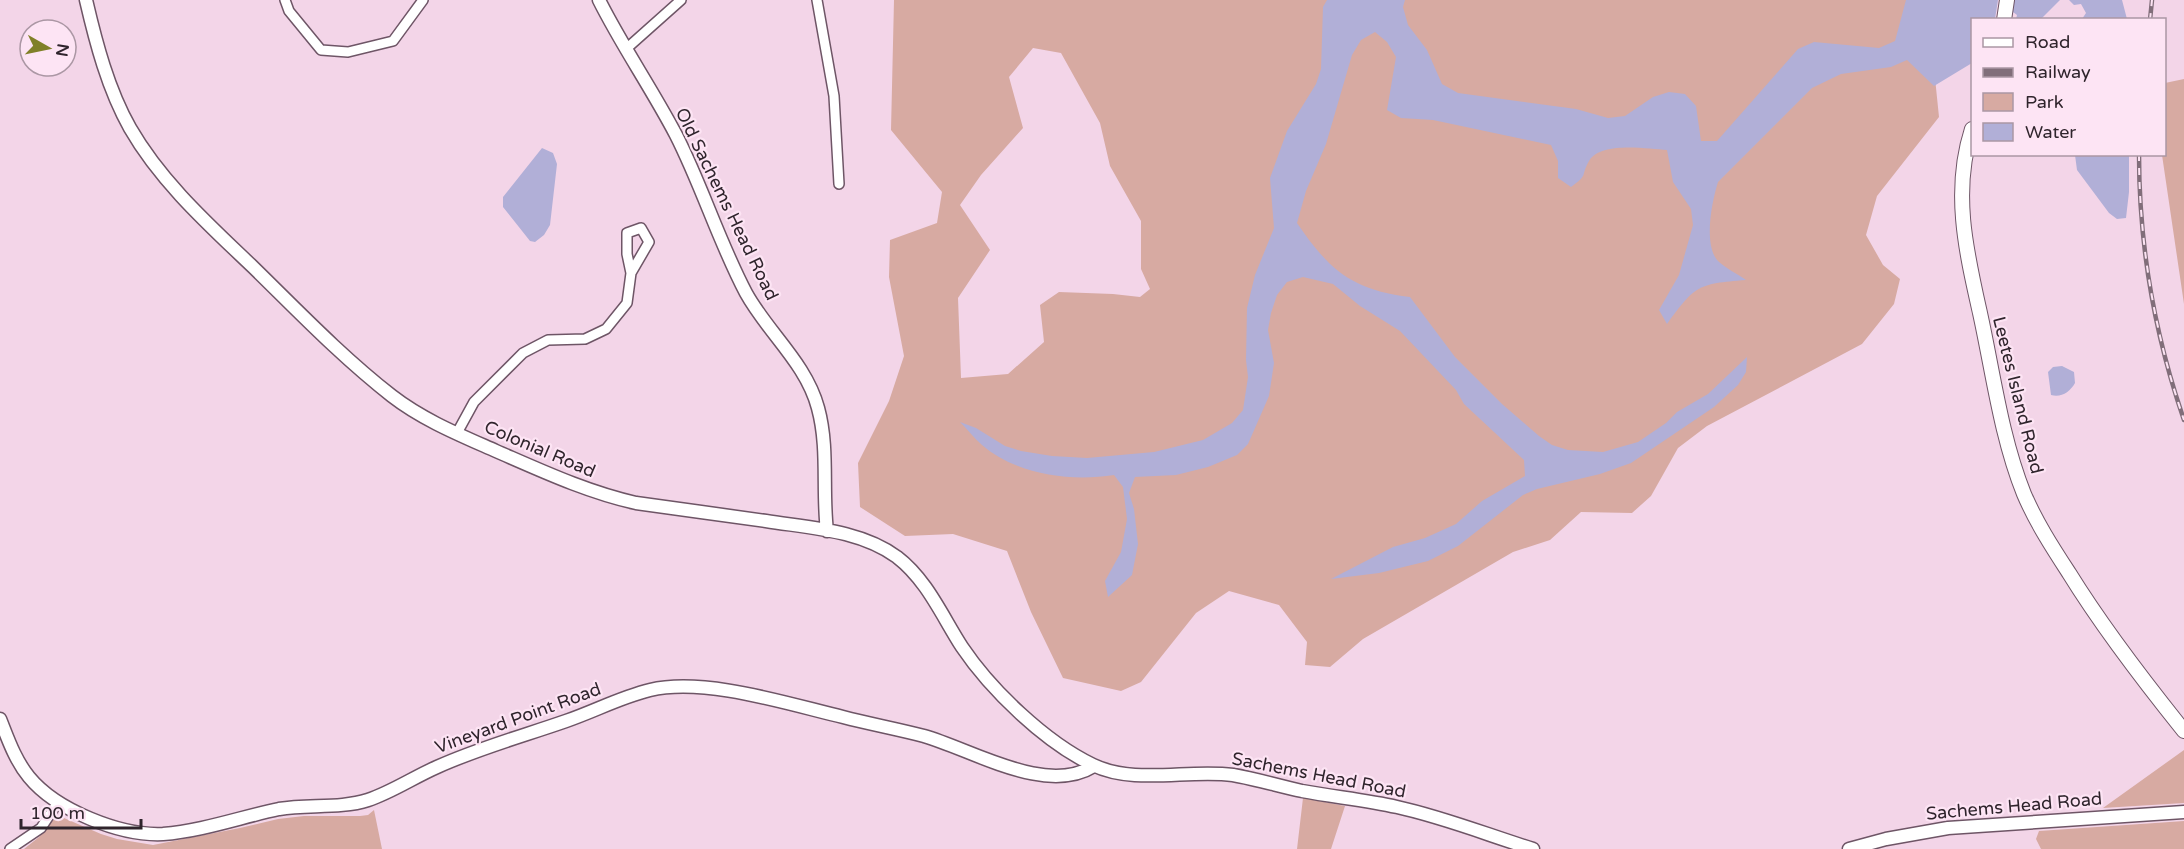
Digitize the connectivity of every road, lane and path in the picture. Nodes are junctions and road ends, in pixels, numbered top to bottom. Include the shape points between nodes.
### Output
1 (86, 0) edge
2 (285, 0) edge
3 (423, 0) edge
4 (599, 0) edge
5 (681, 0) edge
6 (817, 0) edge
7 (2007, 0) edge
8 (2004, 18) edge
9 (626, 49) junction
10 (1971, 133) edge
11 (839, 184) dead end
12 (631, 273) dead end
13 (457, 433) junction
14 (826, 531) junction
15 (0, 719) edge
16 (2184, 731) edge
17 (1094, 766) junction
18 (58, 801) junction
19 (2184, 812) edge
20 (10, 849) edge
21 (1533, 849) edge
22 (1849, 849) edge

1 - 13 street, Colonial Road via 107,72 130,127 174,188 366,374 420,415
2 - 3 street via 289,11 321,50 348,52 393,41
4 - 9 street, Old Sachems Head Road
5 - 9 street
6 - 11 street via 834,96
7 - 8 main road
9 - 14 street, Old Sachems Head Road via 687,158 747,295 813,391 824,444
10 - 16 main road, Leetes Island Road via 1961,186 1963,226 2018,477 2037,521 2076,585 2124,655
12 - 13 street via 627,303 606,329 585,339 548,340 523,353 474,402
13 - 14 street, Colonial Road via 613,498
14 - 17 street, Colonial Road via 876,545 907,566 931,596 964,650 992,683 1051,738
15 - 18 street, Vineyard Point Road via 21,765 37,785
17 - 18 street, Vineyard Point Road via 1077,774 1042,775 912,733 737,693 674,687 629,696 457,758 365,801 284,808 163,834 124,830
17 - 21 street, Sachems Head Road via 1119,773 1239,776 1407,809
18 - 20 street via 41,828
19 - 22 street, Sachems Head Road via 1948,828 1886,838

